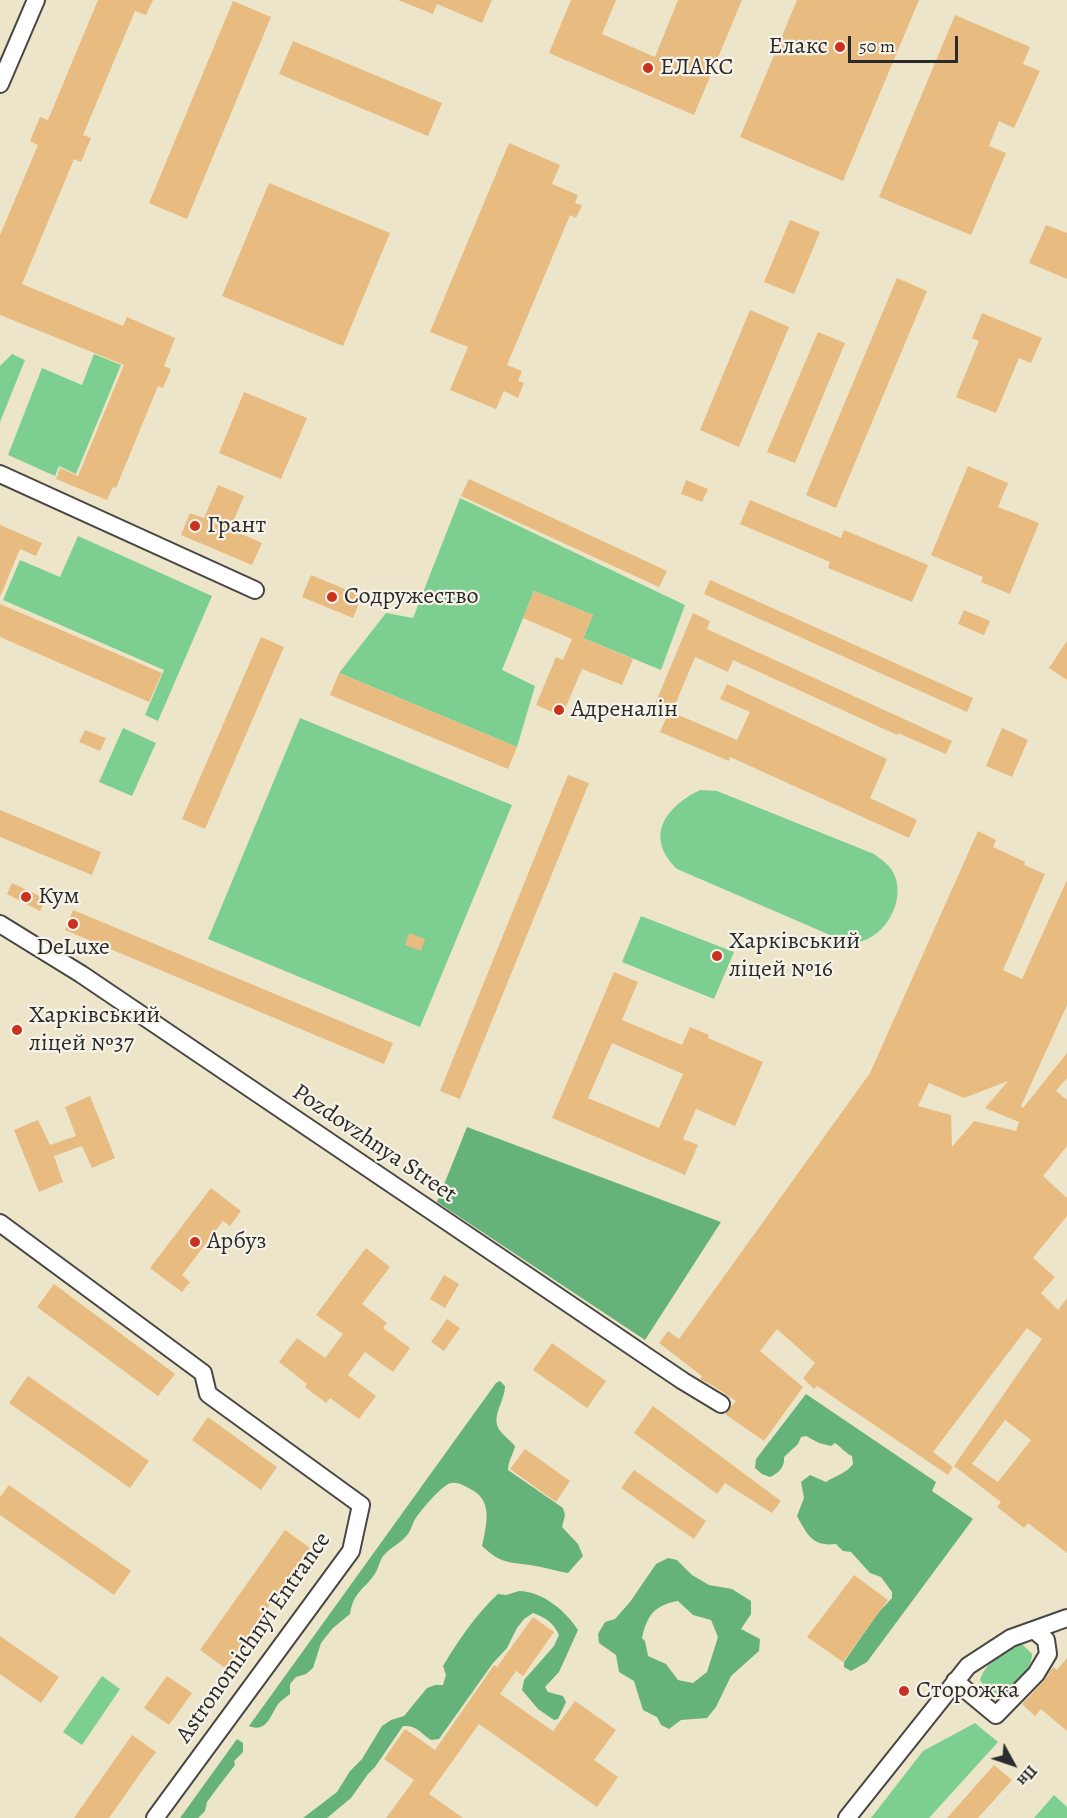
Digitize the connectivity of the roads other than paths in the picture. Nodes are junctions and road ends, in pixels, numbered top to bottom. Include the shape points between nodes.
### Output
1 (36, 0) edge
2 (0, 84) edge
3 (0, 474) edge
4 (255, 590) dead end
5 (0, 924) edge
6 (0, 1223) edge
7 (721, 1404) dead end
8 (1067, 1618) edge
9 (1034, 1630) junction
10 (955, 1681) junction
11 (155, 1818) edge
12 (847, 1818) edge

1 - 2 street
3 - 4 street
5 - 7 street, Pozdovzhnya Street via 81,974
6 - 11 street, Astronomichnyi Entrance via 203,1373 208,1395 361,1505 351,1551
8 - 9 street
9 - 10 street via 1011,1638 968,1666
9 - 10 street via 1046,1640 1048,1654 1036,1674 996,1715
10 - 12 street

